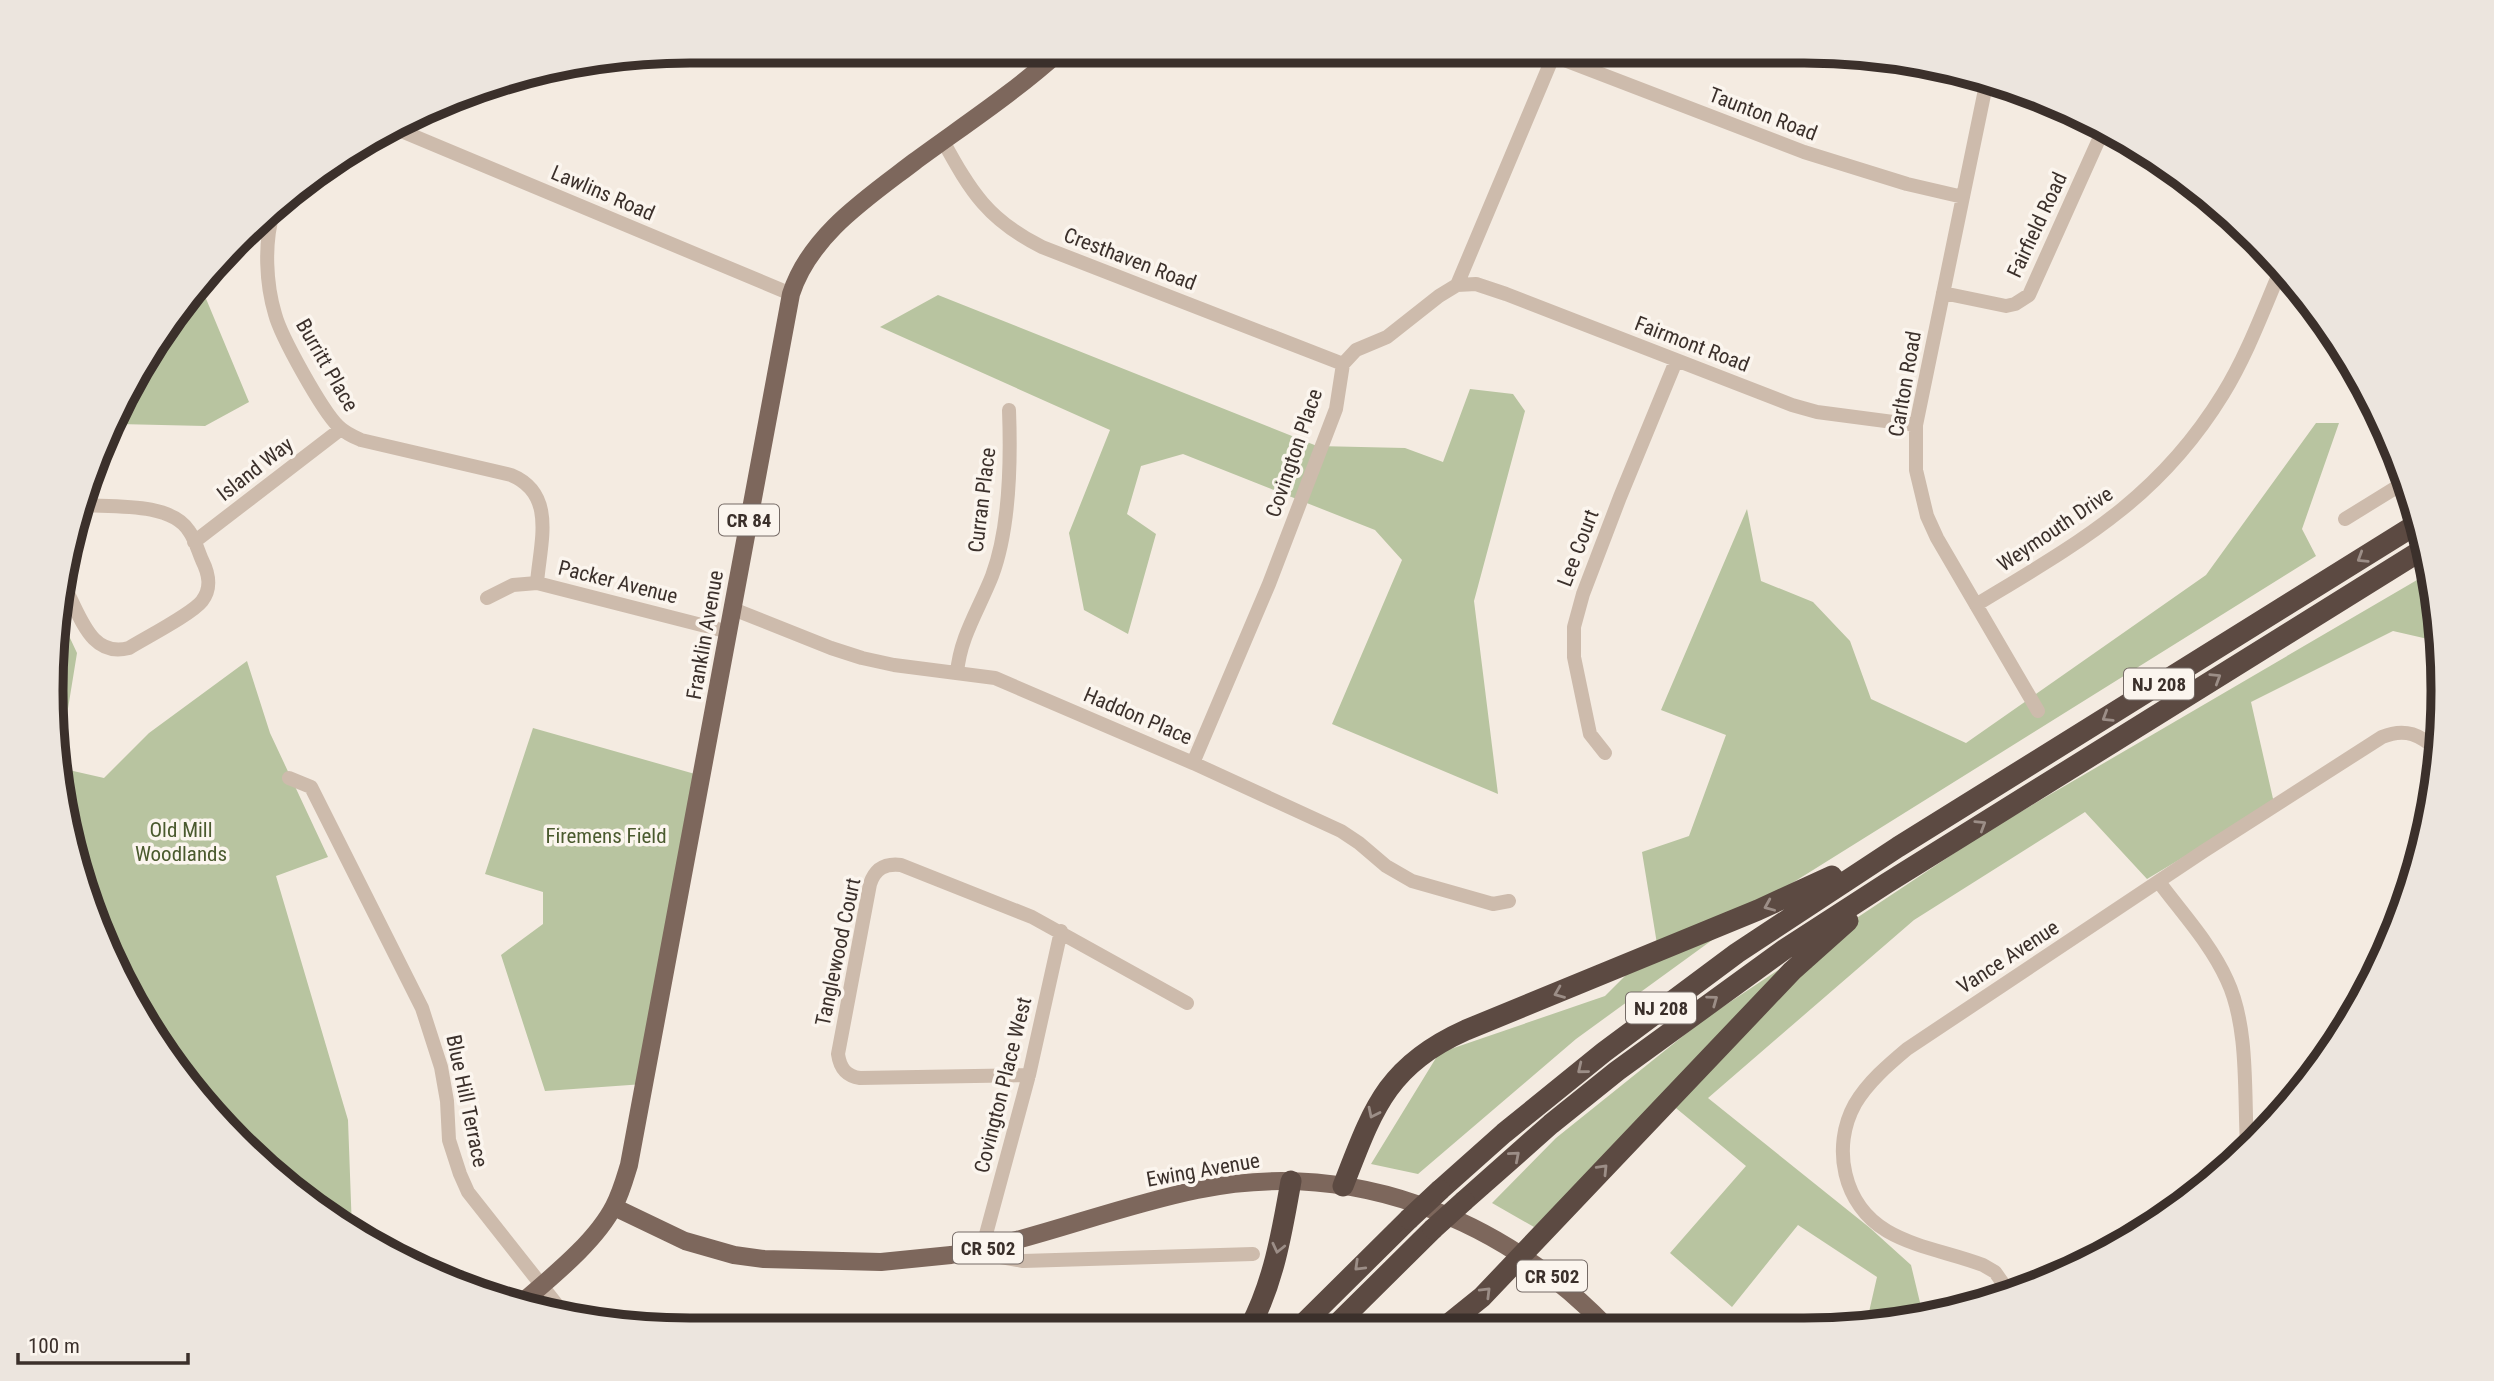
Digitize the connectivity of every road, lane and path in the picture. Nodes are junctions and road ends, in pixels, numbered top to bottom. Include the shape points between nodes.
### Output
1 (1045, 63) edge
2 (1551, 63) edge
3 (1578, 63) edge
4 (1985, 90) edge
5 (404, 133) edge
6 (2100, 138) edge
7 (943, 141) junction
8 (1963, 197) junction
9 (271, 224) edge
10 (2277, 279) edge
11 (1458, 285) junction
12 (791, 293) junction
13 (1943, 293) junction
14 (1676, 361) junction
15 (1343, 364) junction
16 (1009, 410) dead end
17 (1916, 425) junction
18 (341, 429) junction
19 (2397, 487) edge
20 (91, 506) edge
21 (542, 519) joint
22 (2345, 519) dead end
23 (2410, 528) edge
24 (194, 542) junction
25 (2416, 554) edge
26 (537, 583) junction
27 (70, 597) edge
28 (487, 598) dead end
29 (1976, 606) junction
30 (733, 609) junction
31 (729, 632) junction
32 (957, 673) junction
33 (2038, 711) dead end
34 (2429, 742) edge
35 (1605, 753) dead end
36 (1193, 763) junction
37 (289, 778) dead end
38 (1898, 847) junction
39 (1923, 861) junction
40 (2159, 882) junction
41 (1509, 901) dead end
42 (1061, 931) junction
43 (1187, 1003) dead end
44 (1029, 1075) junction
45 (2247, 1134) edge
46 (1291, 1181) junction
47 (1343, 1186) junction
48 (614, 1207) junction
49 (982, 1249) junction
50 (1253, 1254) dead end
51 (1522, 1254) junction
52 (542, 1285) junction
53 (2004, 1285) edge
54 (528, 1297) edge
55 (556, 1303) edge
56 (1254, 1318) edge
57 (1309, 1318) edge
58 (1343, 1318) edge
59 (1456, 1318) edge
60 (1598, 1318) edge

1 - 7 main road, Franklin Avenue / CR 84
2 - 11 street
3 - 8 street, Taunton Road via 1804,152
4 - 8 street, Carlton Road
5 - 12 street, Lawlins Road
6 - 13 street, Fairfield Road via 2029,295 2006,306
7 - 12 main road, Franklin Avenue / CR 84 via 842,219 805,262
7 - 15 street, Cresthaven Road via 974,194 1017,235
8 - 13 street, Carlton Road
9 - 18 street, Burritt Place via 267,251 275,315
10 - 29 street, Weymouth Drive via 2225,392 2168,468 2110,521
11 - 14 street, Fairmont Road via 1476,284
11 - 15 street via 1387,337 1356,349
12 - 30 main road, Franklin Avenue / CR 84
13 - 17 street, Carlton Road
14 - 17 street, Fairmont Road via 1817,412
14 - 35 street, Lee Court via 1620,497 1574,627 1573,657 1590,734
15 - 36 street, Covington Place via 1331,422
16 - 32 street, Curran Place via 1000,548 966,633
17 - 29 street, Carlton Road via 1916,470 1927,516
18 - 21 street, Burritt Place via 361,440 522,479 537,494
18 - 24 street, Island Way
19 - 22 street
20 - 24 street via 168,514 189,530
21 - 26 street, Packer Avenue
23 -> 38 highway, NJ 208
24 - 27 street via 208,572 202,601 129,648 111,650 94,642
39 -> 25 highway, NJ 208
26 - 28 street, Packer Avenue via 513,585
26 - 31 street, Packer Avenue
29 - 33 street, Carlton Road
30 - 31 main road, Franklin Avenue / CR 84
30 - 32 street, Haddon Place via 862,658
31 - 48 main road, Franklin Avenue / CR 84 via 629,1165
32 - 36 street, Haddon Place via 995,678
34 - 40 street, Vance Avenue via 2414,734 2382,737
36 - 41 street, Haddon Place via 1341,831 1412,881 1493,904
37 - 52 street, Blue Hill Terrace via 311,787 422,1008 441,1067 453,1159 468,1192
38 -> 47 highway via 1759,911 1432,1047 1381,1097
38 -> 57 highway, NJ 208, bridge via 1737,953 1537,1106 1440,1190
51 -> 39 highway via 1792,971
58 -> 39 highway, NJ 208, bridge via 1464,1201 1650,1045 1784,949
40 - 45 street via 2216,959 2234,998 2242,1039
40 - 53 street, Vance Avenue via 1907,1049 1869,1085 1849,1116 1843,1164 1861,1208 1901,1238 1983,1265
42 - 43 street, Tanglewood Court
42 - 44 street, Covington Place West
42 - 44 street, Tanglewood Court via 901,865 878,869 870,884 838,1054 842,1069 860,1078
44 - 49 street, Covington Place West
46 - 47 main road, Ewing Avenue / CR 502
46 - 49 main road, Ewing Avenue / CR 502 via 1198,1189
46 -> 56 highway via 1270,1280
47 - 51 main road, Ewing Avenue / CR 502 via 1437,1211
48 - 49 main road, Ewing Avenue / CR 502 via 685,1241 764,1259 881,1262
48 - 52 main road, Franklin Avenue
49 - 50 street, Ewing Avenue via 1023,1261
59 -> 51 highway
51 - 60 main road, Ewing Avenue / CR 502
52 - 54 main road, Franklin Avenue
52 - 55 street, Blue Hill Terrace

